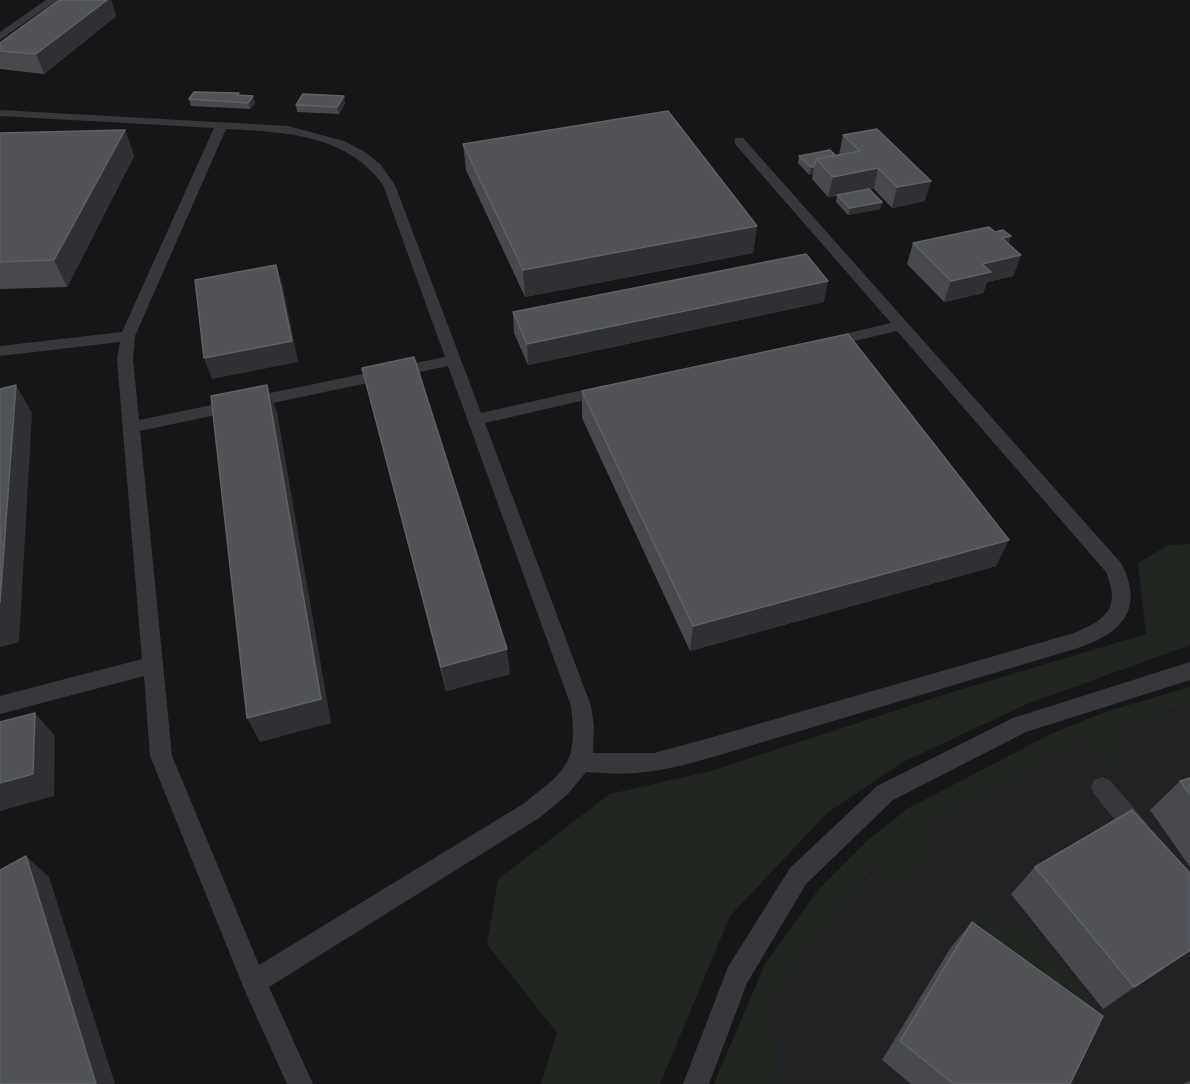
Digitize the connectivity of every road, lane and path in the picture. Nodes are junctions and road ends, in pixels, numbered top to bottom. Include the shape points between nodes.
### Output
1 (52, 0) edge
2 (0, 37) edge
3 (0, 113) edge
4 (222, 124) junction
5 (739, 141) dead end
6 (902, 325) junction
7 (128, 336) junction
8 (810, 345) edge
9 (0, 351) edge
10 (453, 360) junction
11 (626, 386) edge
12 (477, 418) junction
13 (131, 427) junction
14 (153, 665) junction
15 (1190, 671) edge
16 (0, 705) edge
17 (582, 762) junction
18 (1102, 787) dead end
19 (1153, 849) edge
20 (254, 982) junction
21 (300, 1084) edge
22 (696, 1084) edge

1 - 2 lane
3 - 4 lane
4 - 7 lane
4 - 10 lane via 313,135 351,150 376,168 389,185
5 - 6 lane
6 - 8 lane
6 - 17 lane via 1114,568 1124,587 1124,604 1115,617 1102,630 1078,640 706,749 654,763
7 - 9 lane
7 - 13 lane via 125,359
10 - 12 lane
10 - 13 lane
11 - 12 lane
12 - 17 lane via 581,706 586,735
13 - 14 lane
14 - 16 lane
14 - 20 lane via 161,756
15 - 22 lane via 1020,725 885,794 798,876 738,976
17 - 20 lane via 560,789 531,811
18 - 19 lane
20 - 21 lane

